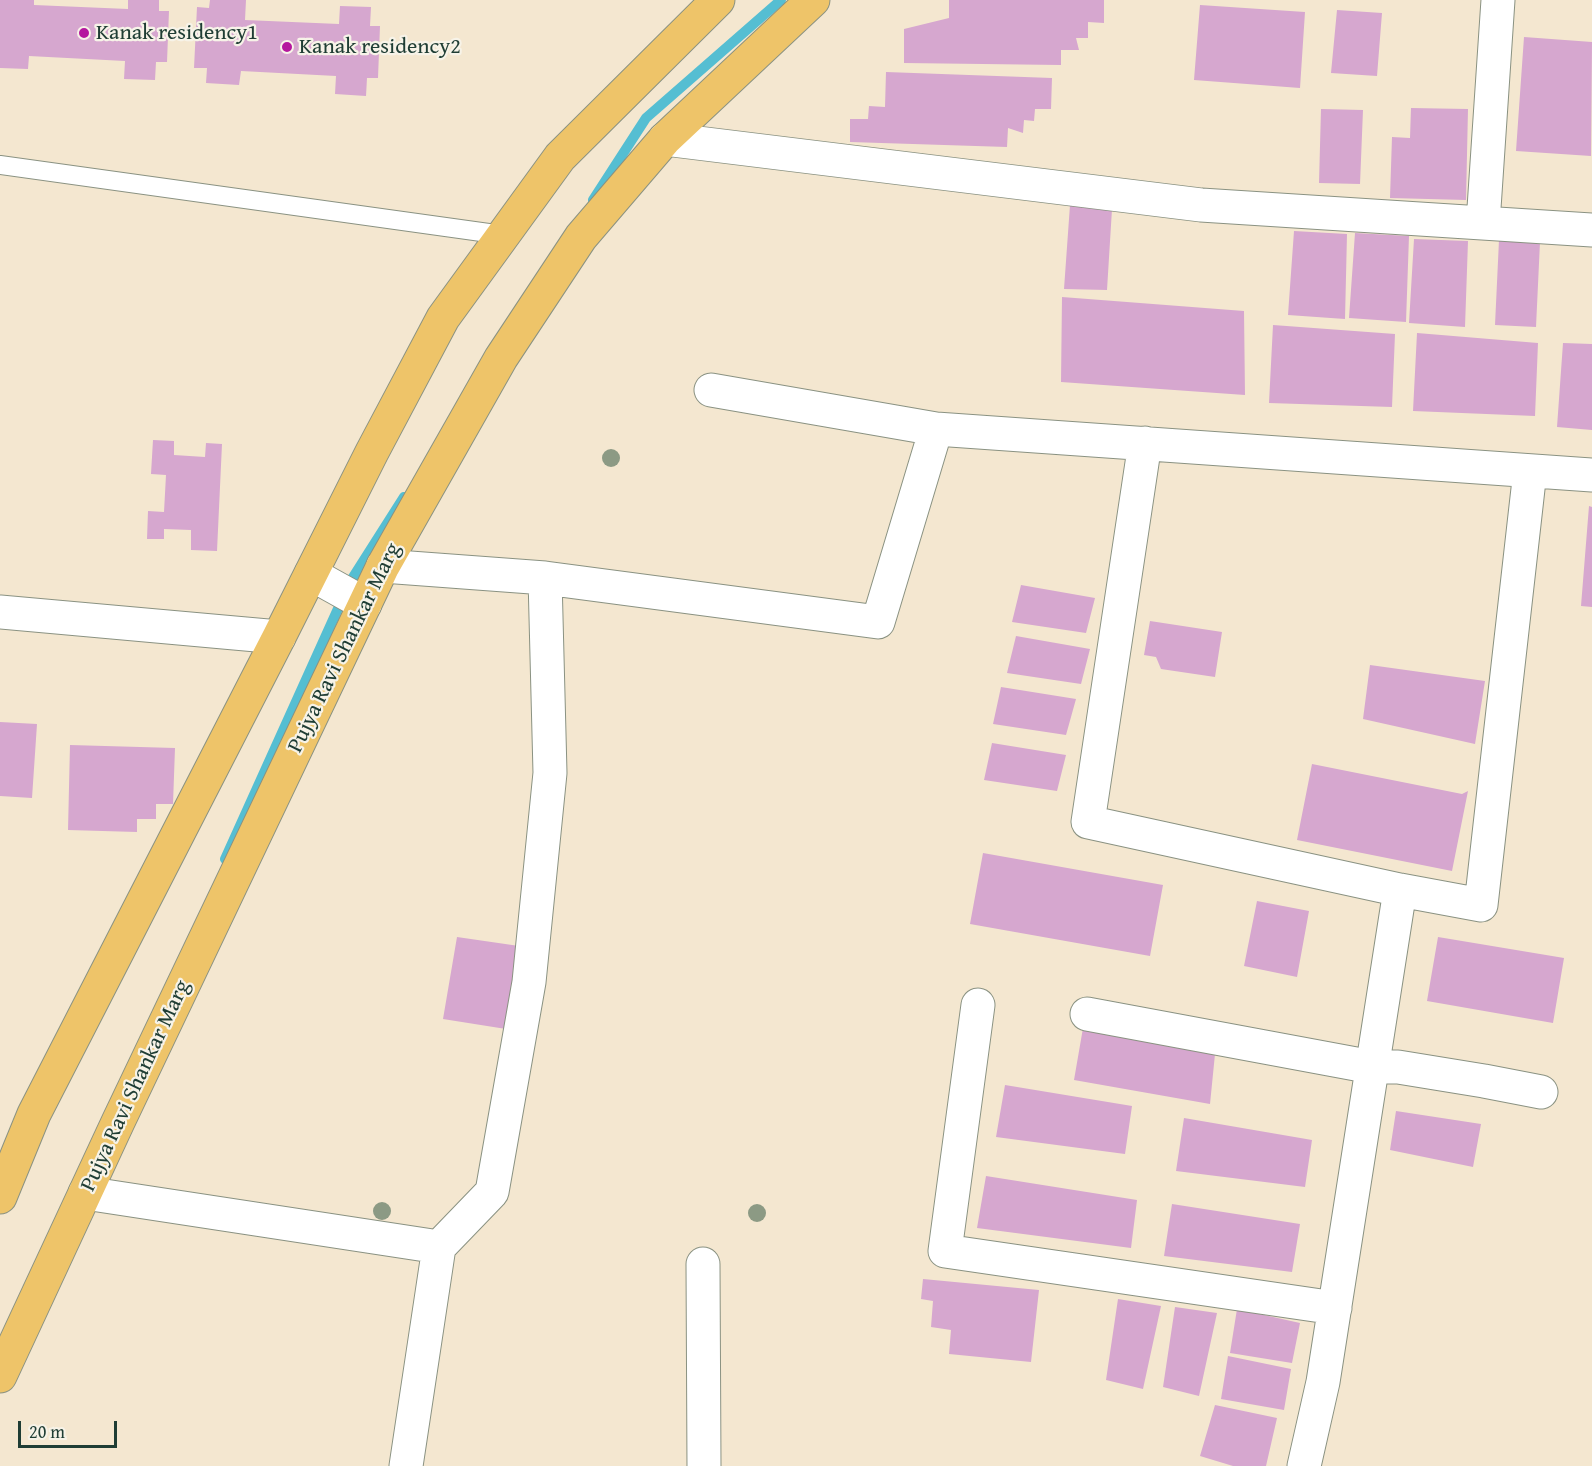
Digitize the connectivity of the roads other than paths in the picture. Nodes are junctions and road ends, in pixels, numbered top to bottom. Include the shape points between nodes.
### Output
1 (718, 0) edge
2 (813, 0) edge
3 (1498, 0) edge
4 (665, 139) junction
5 (0, 165) edge
6 (1483, 224) junction
7 (1592, 230) edge
8 (504, 235) junction
9 (711, 390) dead end
10 (936, 429) junction
11 (1145, 443) junction
12 (1530, 471) junction
13 (1592, 475) edge
14 (382, 566) junction
15 (311, 574) junction
16 (545, 578) junction
17 (364, 604) junction
18 (0, 612) edge
19 (279, 637) junction
20 (1400, 890) junction
21 (978, 1005) dead end
22 (1087, 1014) dead end
23 (1372, 1067) junction
24 (1541, 1092) dead end
25 (85, 1193) junction
26 (0, 1197) edge
27 (439, 1247) junction
28 (703, 1264) dead end
29 (1335, 1308) junction
30 (0, 1376) edge
31 (406, 1466) edge
32 (704, 1466) edge
33 (1304, 1466) edge

1 - 8 main road via 560,157
2 - 4 main road, Pujya Ravi Shankar Marg
3 - 6 street
4 - 6 street via 1201,206
4 - 14 main road, Pujya Ravi Shankar Marg via 581,237 562,265 501,358
5 - 8 lane
6 - 7 street
8 - 15 main road via 443,318
9 - 10 street
10 - 11 street
10 - 16 street via 878,622
11 - 12 street
11 - 20 street via 1088,822
12 - 13 street
12 - 20 street via 1481,906
14 - 16 street
14 - 17 main road, Pujya Ravi Shankar Marg
15 - 17 street
15 - 19 main road
16 - 27 street via 550,773 529,982 492,1192
17 - 25 main road, Pujya Ravi Shankar Marg
18 - 19 street
19 - 26 main road via 34,1114
20 - 23 street
21 - 29 street via 945,1251
22 - 23 street
23 - 24 street via 1398,1067
23 - 29 street
25 - 27 street
25 - 30 main road, Pujya Ravi Shankar Marg
27 - 31 street
28 - 32 street
29 - 33 street

